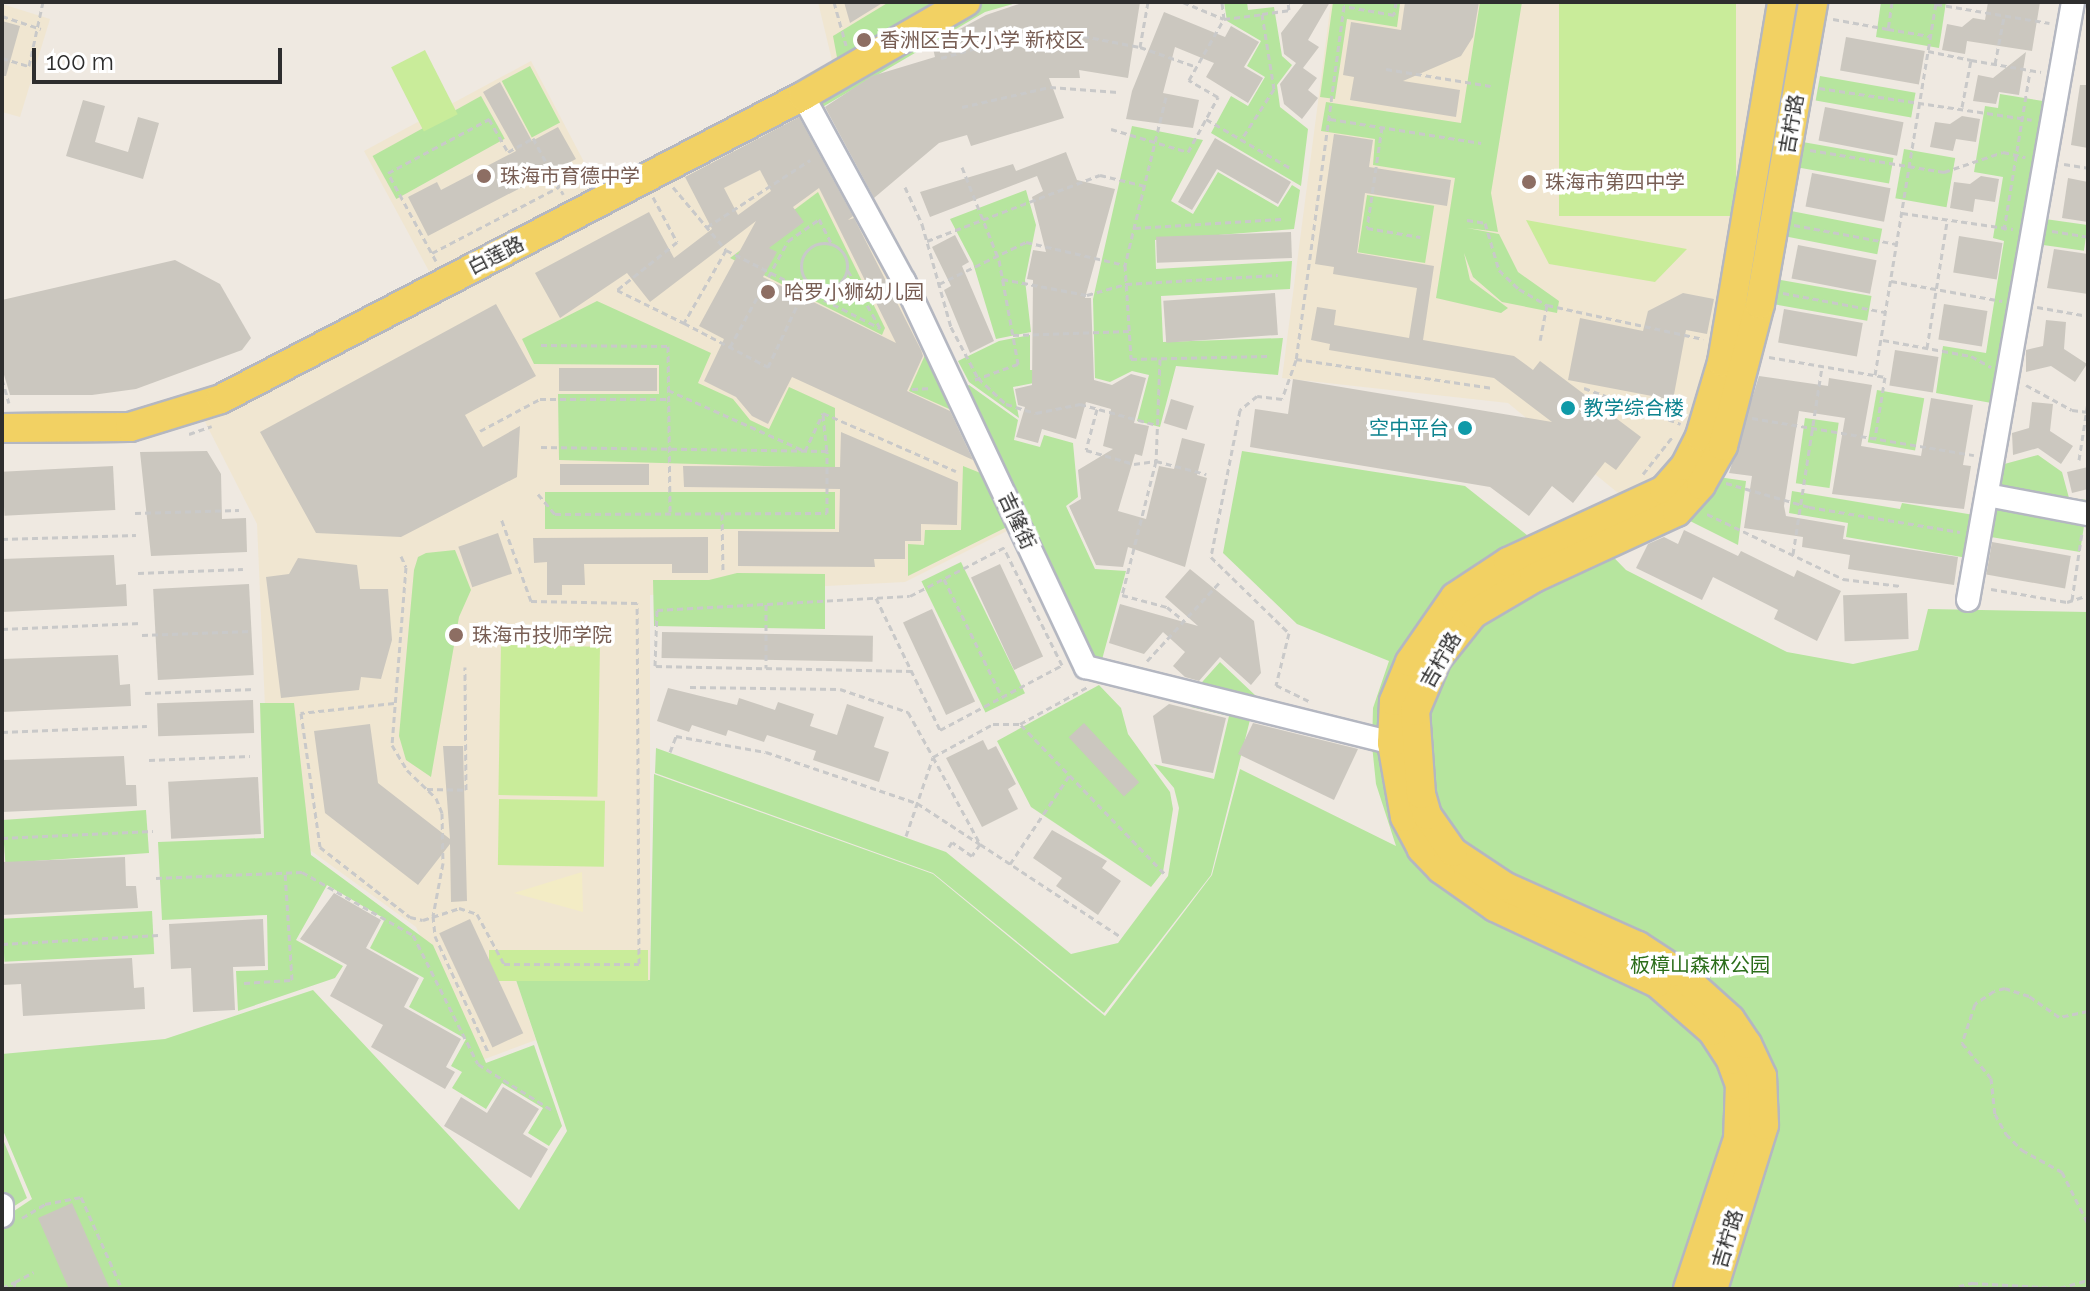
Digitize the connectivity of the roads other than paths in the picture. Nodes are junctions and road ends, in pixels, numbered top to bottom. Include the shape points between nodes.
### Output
1 (966, 2) edge
2 (1782, 2) edge
3 (2073, 2) edge
4 (1818, 9) edge
5 (803, 96) junction
6 (5, 415) edge
7 (1987, 495) junction
8 (2086, 514) edge
9 (1970, 593) road end
10 (1392, 743) junction
11 (1688, 1289) edge
12 (1713, 1289) edge

1 - 5 main road, 白莲路
2 - 10 main road, 吉柠路 via 1722,362 1700,436 1685,466 1664,490 1508,562 1455,597 1410,662 1394,701
3 - 7 lane
4 - 12 main road, 吉柠路 via 1760,304 1723,446 1701,485 1677,512 1534,578 1473,614 1437,659 1415,711 1421,794 1427,815 1453,852 1504,886 1638,946 1678,972 1719,1007 1747,1044 1762,1076 1764,1125
5 - 6 main road, 白莲路 via 656,184 574,215 180,416 130,427
5 - 10 lane, 吉隆街 via 904,281 1086,667
7 - 8 lane
7 - 9 lane
10 - 11 main road, 吉柠路 via 1405,817 1422,849 1441,869 1495,907 1657,983 1712,1031 1731,1060 1740,1085 1738,1139

